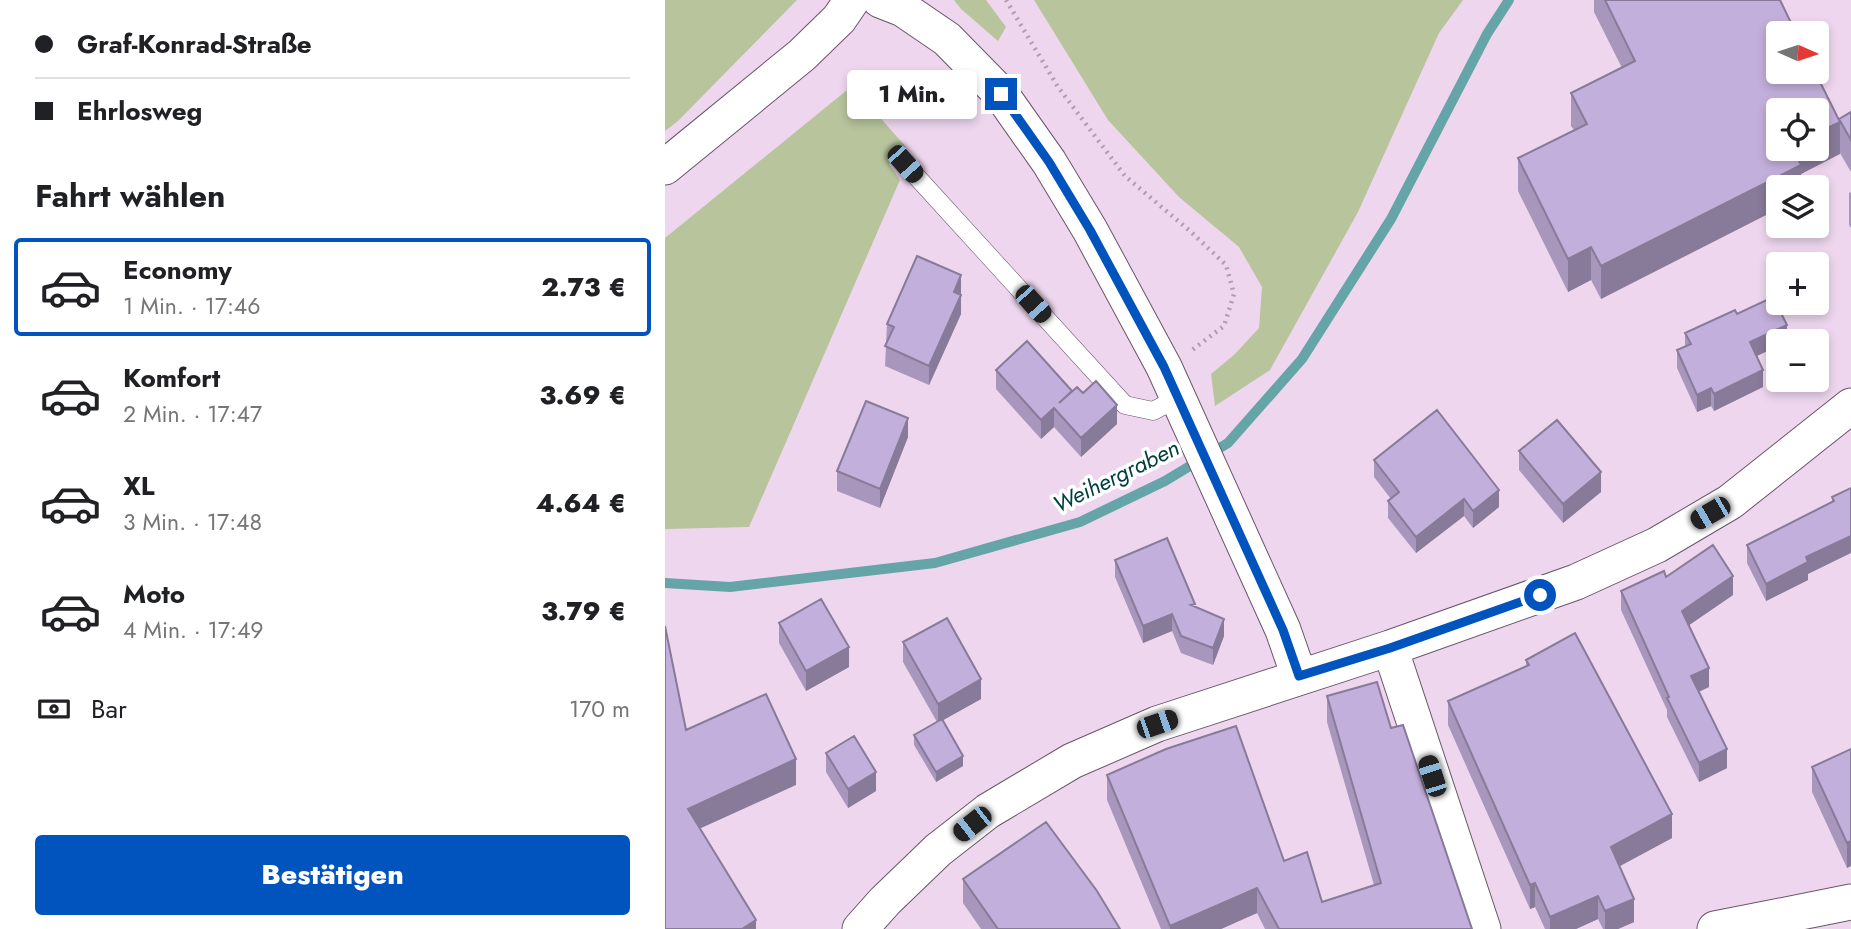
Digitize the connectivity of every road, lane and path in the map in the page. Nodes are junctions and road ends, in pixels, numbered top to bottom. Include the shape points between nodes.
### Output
1 (852, 0) edge
2 (880, 0) edge
3 (1006, 0) edge
4 (905, 164) dead end
5 (665, 167) edge
6 (1224, 326) dead end
7 (1851, 406) edge
8 (1184, 411) junction
9 (1390, 648) junction
10 (1299, 676) junction
11 (1851, 902) edge
12 (860, 929) edge
13 (1483, 929) edge
14 (1715, 929) edge

1 - 5 street via 802,55
2 - 8 street via 903,9 947,39 1001,94 1090,230
3 - 6 path via 1058,87 1125,176 1226,265 1234,294
4 - 8 lane via 1125,405
7 - 9 street via 1730,502 1657,545 1576,582
8 - 10 street via 1283,630
9 - 10 street
9 - 13 street
10 - 12 street via 1157,724 1072,761 988,811 938,850
11 - 14 street

